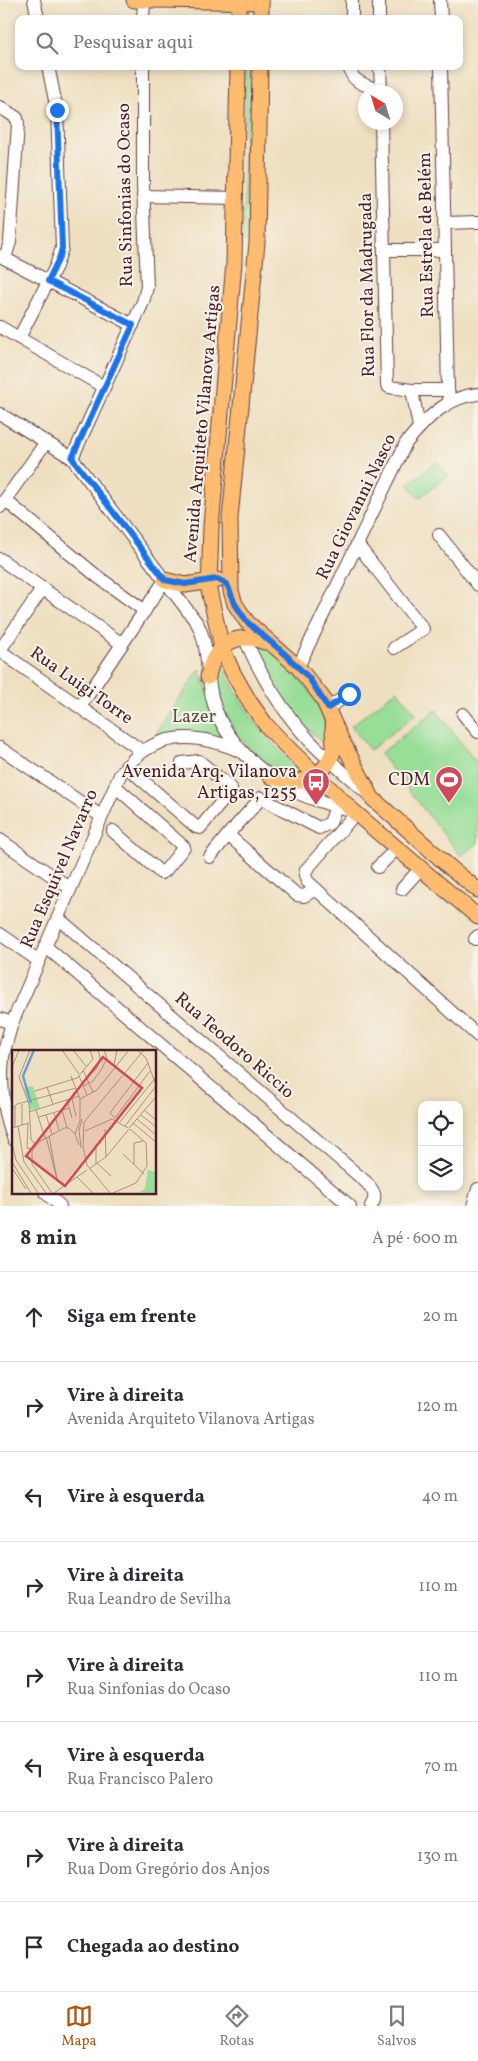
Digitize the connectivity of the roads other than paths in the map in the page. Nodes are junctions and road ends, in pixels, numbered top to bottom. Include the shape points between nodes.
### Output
1 (34, 0) edge
2 (134, 0) edge
3 (144, 0) edge
4 (157, 0) edge
5 (379, 0) edge
6 (440, 0) edge
7 (239, 1) edge
8 (261, 1) edge
9 (352, 1) edge
10 (37, 15) edge
11 (143, 15) edge
12 (239, 15) edge
13 (260, 15) edge
14 (352, 15) edge
15 (379, 15) edge
16 (441, 15) edge
17 (49, 70) edge
18 (143, 70) edge
19 (238, 70) edge
20 (260, 70) edge
21 (350, 70) edge
22 (380, 70) edge
23 (442, 70) edge
24 (366, 85) edge
25 (381, 85) edge
26 (0, 107) edge
27 (381, 130) edge
28 (144, 196) junction
29 (236, 198) junction
30 (478, 222) edge
31 (444, 224) junction
32 (384, 250) junction
33 (445, 250) junction
34 (2, 257) edge
35 (48, 281) junction
36 (133, 325) junction
37 (0, 328) edge
38 (18, 338) junction
39 (104, 387) junction
40 (412, 390) junction
41 (478, 394) edge
42 (449, 396) junction
43 (0, 414) edge
44 (419, 427) junction
45 (46, 442) junction
46 (72, 458) junction
47 (2, 504) edge
48 (439, 535) dead end
49 (357, 544) junction
50 (0, 558) edge
51 (165, 580) junction
52 (209, 581) junction
53 (478, 585) edge
54 (42, 588) junction
55 (231, 591) junction
56 (145, 611) junction
57 (244, 637) junction
58 (122, 644) junction
59 (271, 644) junction
60 (222, 648) junction
61 (394, 648) dead end
62 (0, 650) edge
63 (298, 667) junction
64 (208, 677) junction
65 (349, 694) dead end
66 (80, 707) junction
67 (330, 713) junction
68 (463, 714) dead end
69 (478, 732) edge
70 (0, 748) edge
71 (142, 751) junction
72 (243, 752) junction
73 (330, 760) junction
74 (182, 763) dead end
75 (126, 766) junction
76 (270, 776) junction
77 (317, 776) junction
78 (115, 786) junction
79 (372, 798) junction
80 (336, 806) junction
81 (354, 812) junction
82 (101, 816) junction
83 (232, 830) junction
84 (113, 831) dead end
85 (0, 840) edge
86 (396, 848) junction
87 (210, 857) dead end
88 (378, 867) dead end
89 (420, 869) junction
90 (70, 888) junction
91 (402, 889) dead end
92 (316, 890) junction
93 (478, 890) edge
94 (58, 918) junction
95 (478, 918) edge
96 (0, 934) edge
97 (45, 946) junction
98 (39, 961) junction
99 (6, 1021) edge
100 (478, 1036) edge
101 (1, 1078) edge
102 (4, 1123) edge
103 (12, 1137) edge
104 (478, 1189) edge
105 (47, 1194) edge
106 (60, 1206) edge
107 (350, 1206) edge
108 (371, 1206) edge
109 (473, 1206) edge

1 - 10 street
2 - 3 main road
3 - 4 main road
3 - 11 street
4 - 7 main road
5 - 15 street
6 - 16 street
7 - 8 main road
7 - 12 main road
8 - 13 main road
9 - 14 street
17 - 35 street via 57,110 62,248
18 - 28 street, Rua Sinfonias do Ocaso
19 - 29 main road, Avenida Arquiteto Vilanova Artigas
20 - 55 main road, Avenida Arquiteto Vilanova Artigas via 257,243 230,518
21 - 24 street via 355,80
22 - 25 street
23 - 31 street, Rua Estrela de Belém
26 - 34 street via 17,118 18,124 11,233
27 - 32 street, Rua Flor da Madrugada
28 - 29 street
28 - 36 street, Rua Sinfonias do Ocaso via 147,287
29 - 52 main road, Avenida Arquiteto Vilanova Artigas via 234,263
30 - 31 street
31 - 33 street, Rua Estrela de Belém
32 - 33 street
32 - 40 street, Rua Flor da Madrugada via 387,385
33 - 42 street, Rua Estrela de Belém
34 - 35 street
35 - 36 street
35 - 38 street
36 - 39 street, Rua Sinfonias do Ocaso
37 - 38 street
38 - 39 street
39 - 46 street, Rua Sinfonias do Ocaso
40 - 42 street, Rua Flor da Madrugada
40 - 44 street
41 - 42 street, Rua Giovanni Nasco
42 - 44 street, Rua Giovanni Nasco
43 - 45 street
44 - 49 street, Rua Giovanni Nasco via 397,458
45 - 46 street
45 - 47 street
46 - 51 street
47 - 56 street
48 - 53 street
49 - 61 street via 422,628
49 - 63 street, Rua Giovanni Nasco
50 - 54 street
51 - 52 main road via 185,584
51 - 56 street
51 - 64 street via 202,631
52 - 55 main road via 222,581
52 - 60 main road, Avenida Arquiteto Vilanova Artigas
54 - 58 street
54 - 62 street
55 - 59 main road, Avenida Arquiteto Vilanova Artigas via 242,615
56 - 58 street
57 - 59 main road
57 - 60 main road
57 - 73 street via 258,670 278,700 308,739
58 - 66 street
59 - 63 main road, Avenida Arquiteto Vilanova Artigas
60 - 64 main road via 210,665
60 - 77 main road, Avenida Arquiteto Vilanova Artigas via 233,673 266,725
62 - 66 street, Rua Luigi Torre
63 - 67 main road, Avenida Arquiteto Vilanova Artigas
64 - 72 street via 212,700
65 - 67 street
66 - 71 street, Rua Luigi Torre
67 - 73 main road via 334,748
67 - 79 main road, Avenida Arquiteto Vilanova Artigas
68 - 69 street
70 - 82 street
71 - 72 street, Rua Esquivel Navarro via 162,740 201,738 222,742
71 - 75 street, Rua Esquivel Navarro
72 - 76 street
73 - 77 main road
73 - 79 street
74 - 75 street via 199,761 230,788 200,828
75 - 78 street, Rua Esquivel Navarro
76 - 77 main road via 298,782
76 - 80 street via 289,789
77 - 81 main road, Avenida Arquiteto Vilanova Artigas
78 - 82 street, Rua Esquivel Navarro
78 - 84 street via 184,847 161,873
79 - 93 main road, Avenida Arquiteto Vilanova Artigas
80 - 81 street
80 - 83 street via 330,822 319,828 261,798
81 - 86 main road, Avenida Arquiteto Vilanova Artigas
81 - 92 street via 306,870 306,881
82 - 90 street, Rua Esquivel Navarro
83 - 87 street
83 - 92 street via 297,895 304,896
85 - 90 street
86 - 88 street
86 - 89 main road, Avenida Arquiteto Vilanova Artigas
89 - 91 street
89 - 95 main road, Avenida Arquiteto Vilanova Artigas
90 - 94 street, Rua Esquivel Navarro
92 - 100 street
94 - 97 street, Rua Esquivel Navarro
94 - 108 street, Rua Teodoro Riccio via 366,1182 375,1195
96 - 98 street
97 - 98 street, Rua Esquivel Navarro
97 - 107 street
98 - 99 street, Rua Esquivel Navarro
99 - 101 street, Rua Esquivel Navarro
101 - 102 street, Rua Esquivel Navarro
102 - 103 street, Rua Esquivel Navarro
104 - 109 street
105 - 106 street

